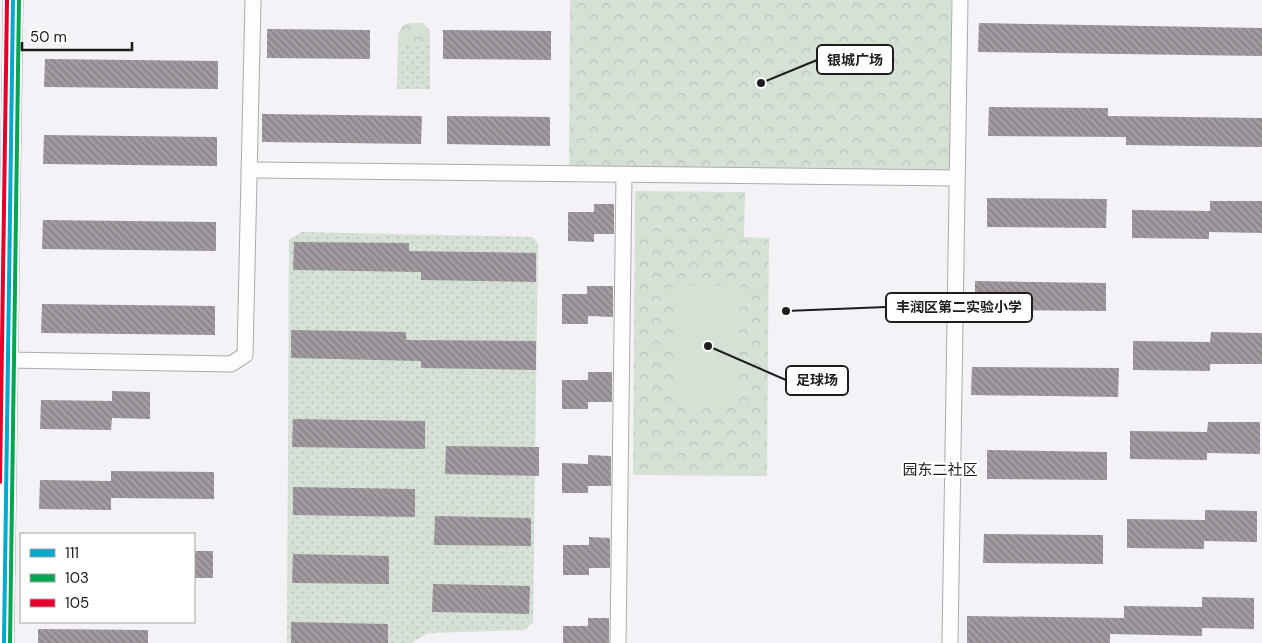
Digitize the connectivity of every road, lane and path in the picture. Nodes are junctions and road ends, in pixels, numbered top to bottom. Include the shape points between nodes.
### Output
1 (13, 0) edge
2 (253, 0) edge
3 (960, 0) edge
4 (249, 170) junction
5 (624, 174) junction
6 (957, 178) junction
7 (8, 360) junction
8 (4, 643) edge
9 (618, 643) edge
10 (950, 643) edge

1 - 7 street
2 - 4 street
3 - 6 street
4 - 5 street
4 - 7 street via 246,343 245,355 238,361 231,364
5 - 6 street
5 - 9 street
6 - 10 street
7 - 8 street

